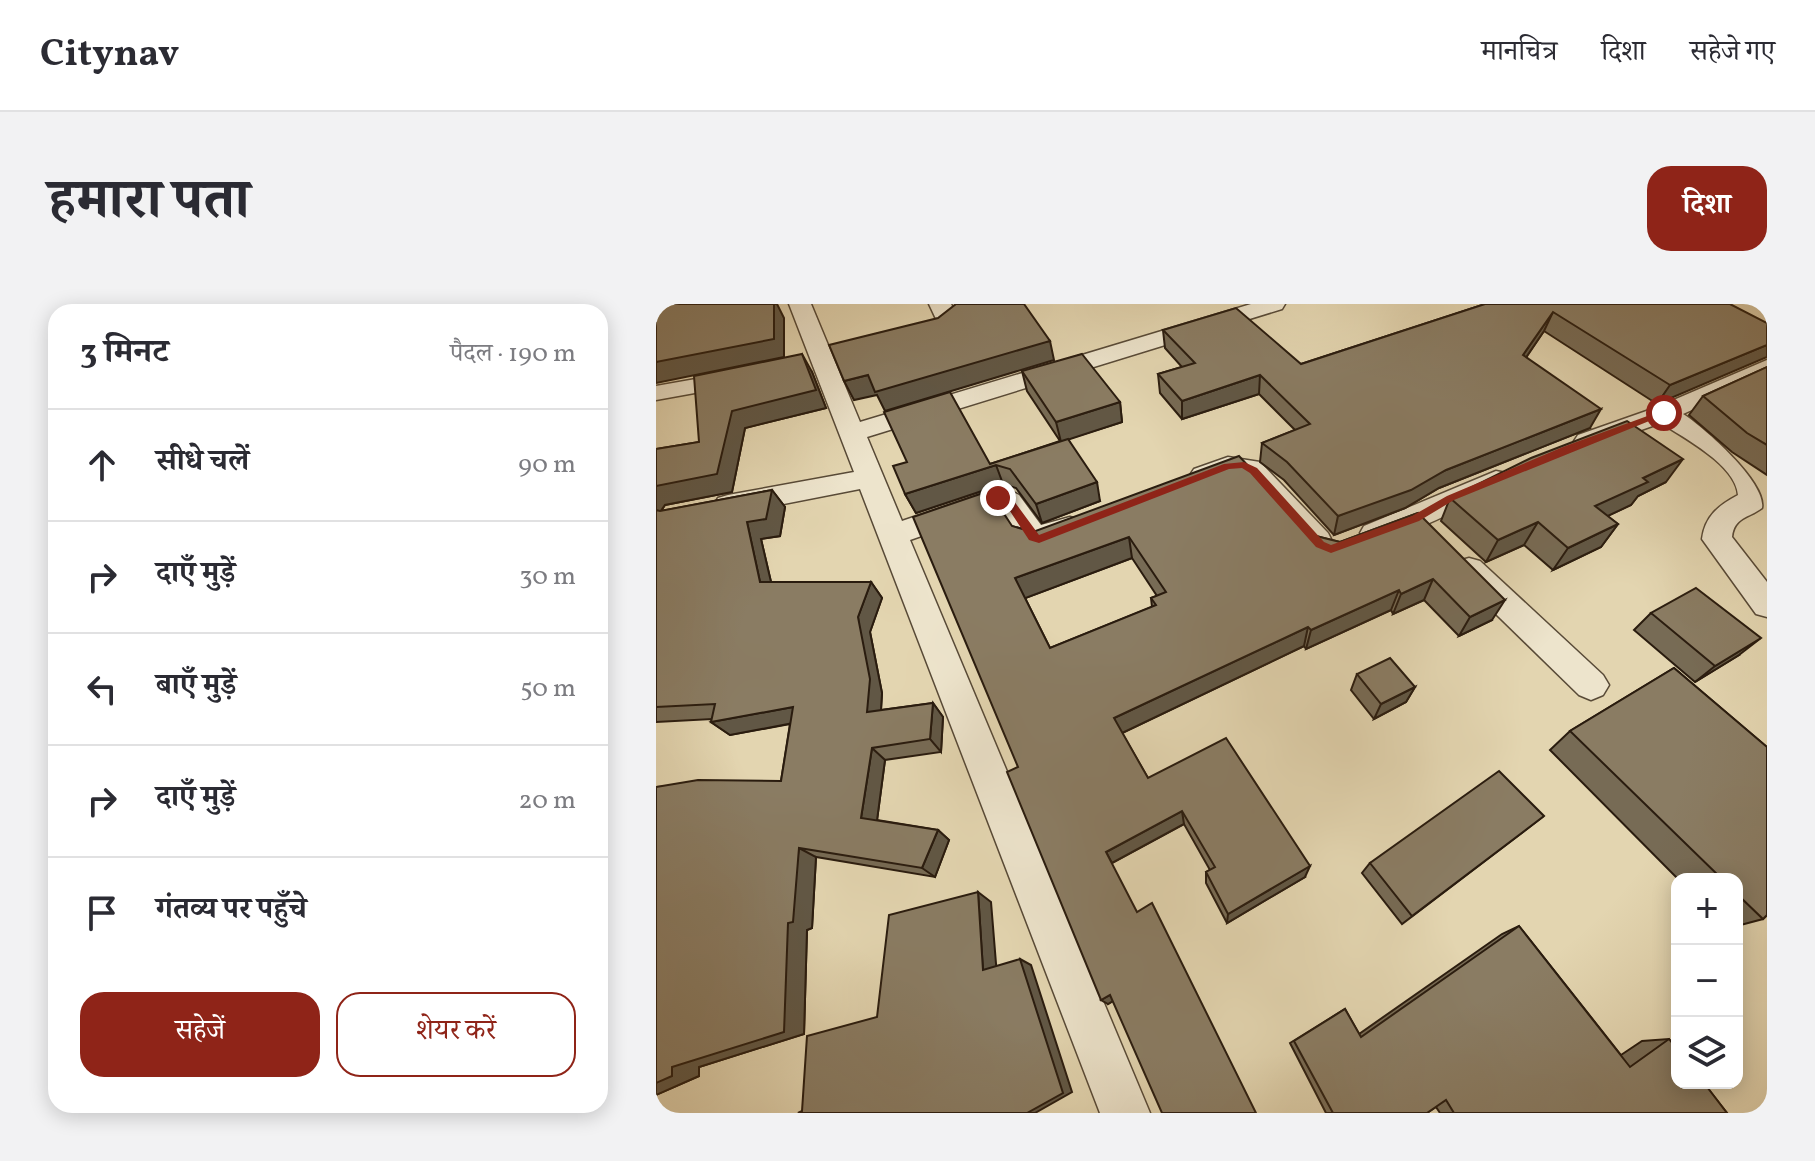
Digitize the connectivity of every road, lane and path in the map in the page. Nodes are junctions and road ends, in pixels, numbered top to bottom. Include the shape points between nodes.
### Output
1 (800, 304) edge
2 (940, 304) edge
3 (1274, 304) edge
4 (893, 341) edge
5 (1767, 367) edge
6 (761, 374) edge
7 (656, 393) edge
8 (1664, 413) junction
9 (852, 433) junction
10 (1566, 449) edge
11 (1516, 472) edge
12 (870, 478) junction
13 (1185, 483) edge
14 (706, 509) edge
15 (1099, 516) edge
16 (892, 535) junction
17 (1434, 536) junction
18 (1767, 605) edge
19 (1591, 685) dead end
20 (1125, 1113) edge

1 - 9 street
2 - 4 street via 949,322 945,327
3 - 9 street
5 - 8 street
6 - 7 street
8 - 10 street
8 - 18 street via 1727,457 1751,481 1753,500 1720,520 1717,539
9 - 12 street
11 - 17 street via 1450,498
12 - 14 street
12 - 16 street
13 - 17 street via 1228,466 1250,468 1320,545 1331,549
15 - 16 street via 1036,539 1002,497
16 - 20 street
17 - 19 street

